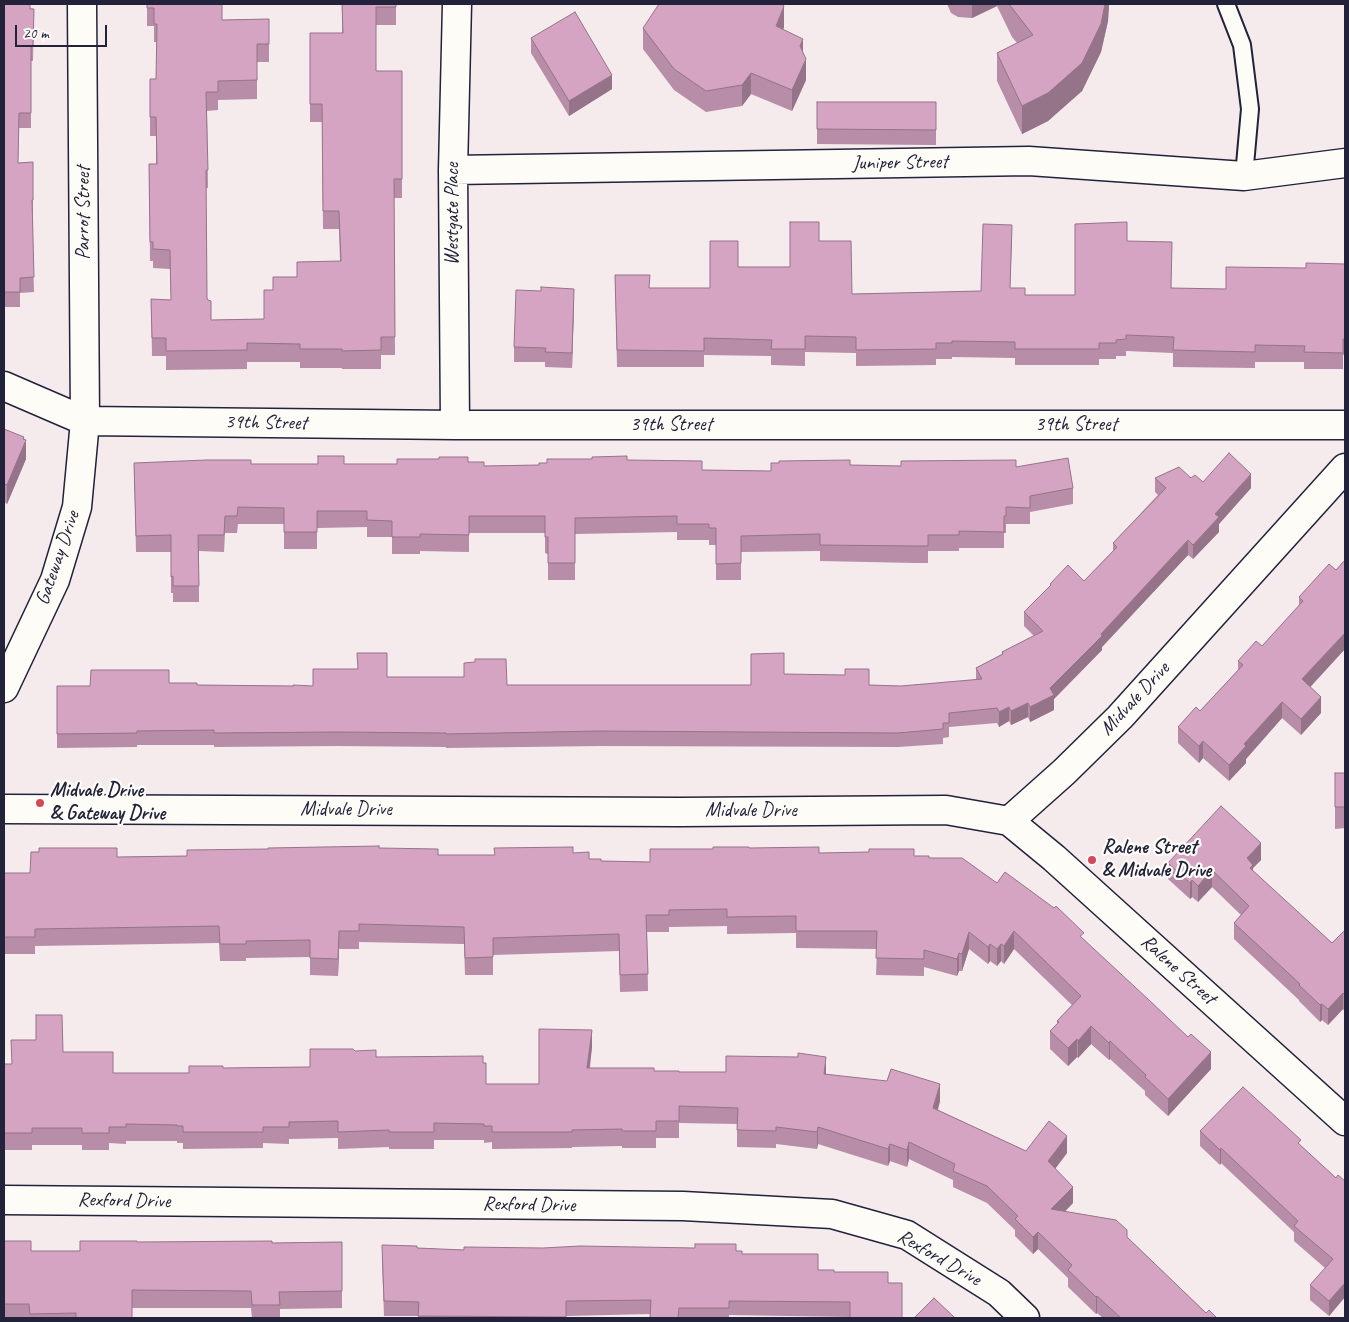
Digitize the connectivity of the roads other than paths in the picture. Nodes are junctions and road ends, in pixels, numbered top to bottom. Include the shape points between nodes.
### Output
1 (82, 4) edge
2 (457, 4) edge
3 (1226, 4) edge
4 (1345, 163) edge
5 (453, 170) junction
6 (1244, 176) junction
7 (4, 386) edge
8 (86, 421) junction
9 (455, 425) junction
10 (1345, 425) edge
11 (1345, 468) edge
12 (4, 688) edge
13 (4, 809) edge
14 (1009, 820) junction
15 (1345, 1120) edge
16 (4, 1200) edge
17 (1025, 1318) edge

1 - 8 street, Parrot Street
2 - 5 street, Westgate Place
3 - 6 lane via 1242,45 1250,109
4 - 6 street, Juniper Street
5 - 6 street, Juniper Street via 1029,161
5 - 9 street, Westgate Place
7 - 8 street, 39th Street
8 - 9 street, 39th Street
8 - 12 street, Gateway Drive via 77,507 55,580
9 - 10 street, 39th Street
11 - 14 street, Midvale Drive via 1120,717
13 - 14 street, Midvale Drive via 946,810
14 - 15 street, Ralene Street
16 - 17 street, Rexford Drive via 683,1206 832,1214 907,1235 1000,1293

